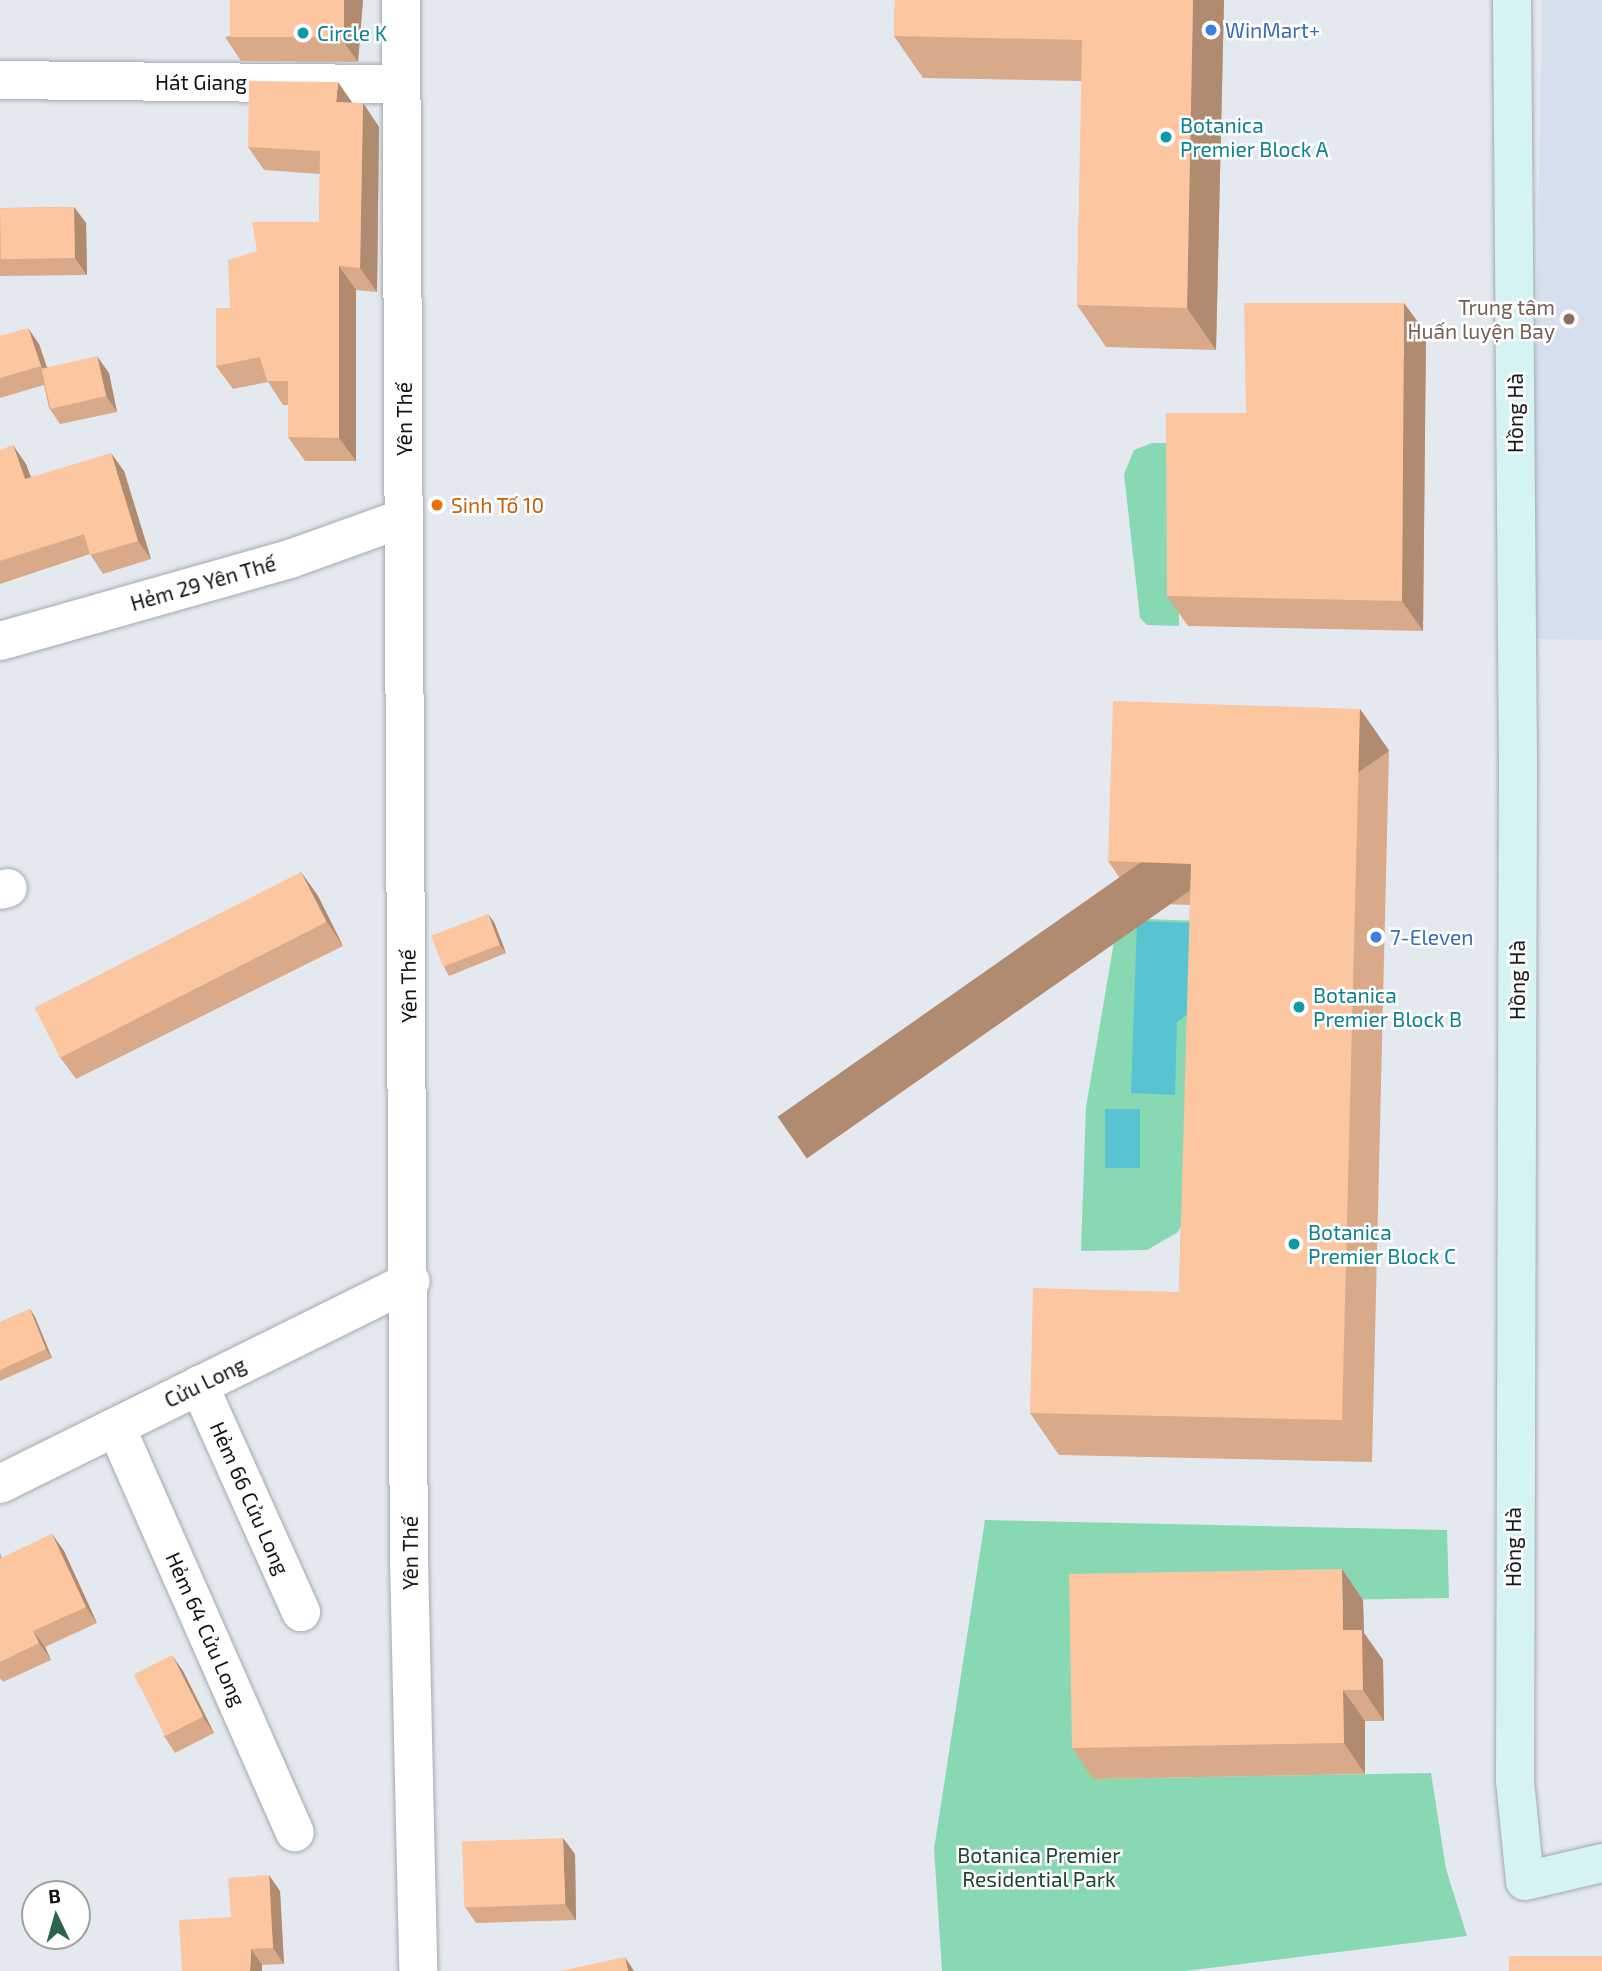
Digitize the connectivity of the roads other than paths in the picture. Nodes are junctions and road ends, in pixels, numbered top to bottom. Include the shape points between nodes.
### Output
1 (401, 0) edge
2 (1512, 0) edge
3 (0, 80) edge
4 (401, 84) junction
5 (404, 518) junction
6 (0, 640) edge
7 (411, 1281) junction
8 (199, 1385) junction
9 (116, 1427) junction
10 (0, 1484) edge
11 (301, 1612) dead end
12 (295, 1832) dead end
13 (1602, 1863) edge
14 (418, 1971) edge

1 - 4 street, Yên Thế
2 - 13 street, Hồng Hà via 1518,770 1515,1781 1525,1881
3 - 4 street, Hát Giang
4 - 5 street, Yên Thế
5 - 6 street, Hẻm 29 Yên Thế via 290,559
5 - 7 street, Yên Thế
7 - 8 street, Cửu Long
7 - 14 street, Yên Thế
8 - 9 street, Cửu Long
8 - 11 street, Hẻm 66 Cửu Long
9 - 10 street, Cửu Long
9 - 12 street, Hẻm 64 Cửu Long

